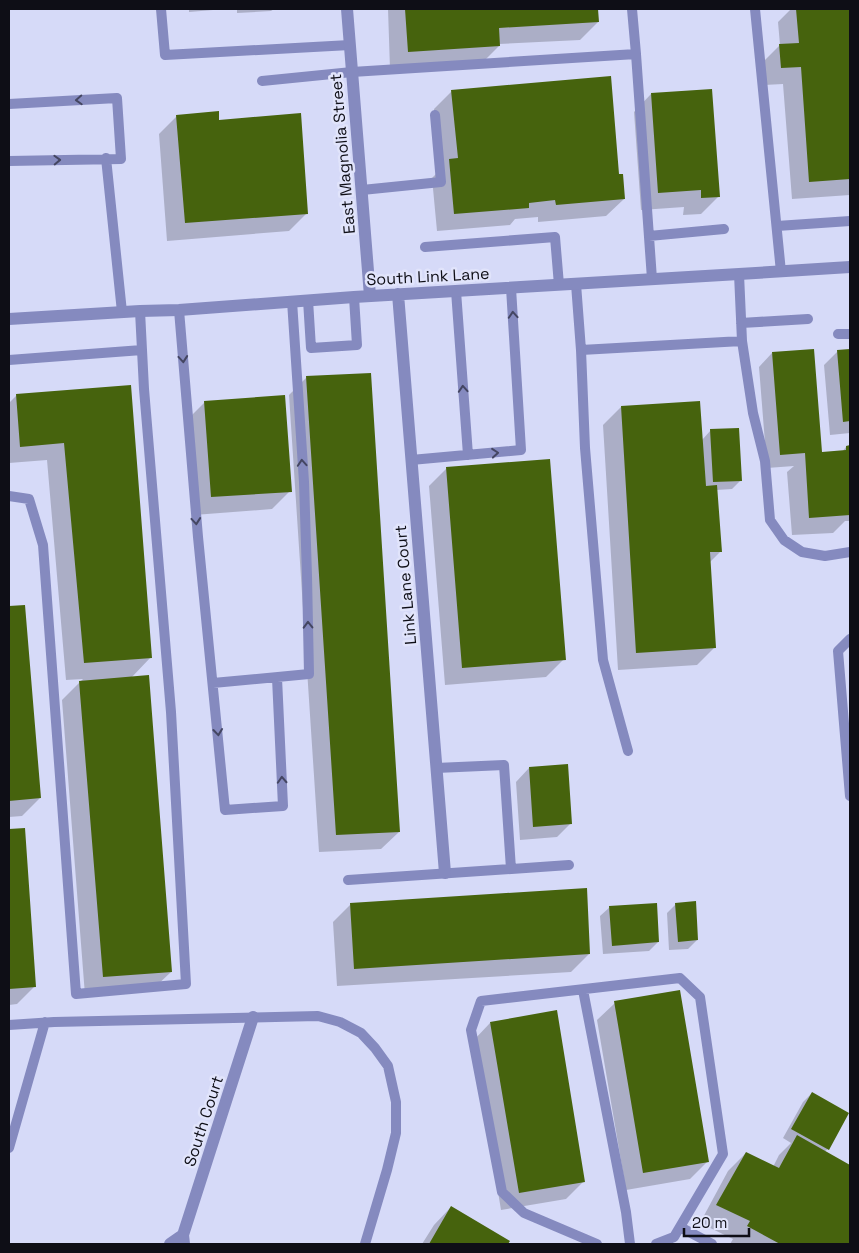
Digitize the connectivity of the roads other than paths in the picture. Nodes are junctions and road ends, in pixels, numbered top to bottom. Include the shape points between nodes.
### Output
1 (161, 9) edge
2 (347, 9) edge
3 (632, 9) edge
4 (755, 9) edge
5 (350, 45) junction
6 (636, 54) junction
7 (352, 72) junction
8 (262, 81) dead end
9 (9, 104) edge
10 (436, 115) dead end
11 (106, 158) junction
12 (9, 161) edge
13 (362, 190) junction
14 (850, 221) edge
15 (777, 226) junction
16 (724, 229) dead end
17 (649, 236) junction
18 (425, 247) dead end
19 (850, 267) edge
20 (781, 272) junction
21 (739, 274) junction
22 (652, 280) junction
23 (576, 284) junction
24 (559, 285) junction
25 (511, 288) junction
26 (456, 291) junction
27 (398, 294) junction
28 (370, 296) junction
29 (354, 297) junction
30 (308, 300) junction
31 (292, 301) junction
32 (179, 310) junction
33 (140, 311) junction
34 (122, 312) junction
35 (808, 319) dead end
36 (9, 320) edge
37 (741, 322) junction
38 (838, 334) dead end
39 (850, 334) edge
40 (742, 341) junction
41 (311, 348) junction
42 (294, 349) junction
43 (142, 350) junction
44 (581, 350) junction
45 (9, 360) edge
46 (468, 455) junction
47 (411, 460) junction
48 (9, 496) edge
49 (850, 552) edge
50 (850, 640) edge
51 (276, 678) junction
52 (213, 683) junction
53 (628, 751) dead end
54 (436, 768) junction
55 (850, 796) edge
56 (569, 865) dead end
57 (511, 869) junction
58 (445, 873) junction
59 (348, 880) dead end
60 (583, 990) junction
61 (253, 1017) junction
62 (45, 1022) junction
63 (9, 1025) edge
64 (9, 1148) edge
65 (680, 1227) junction
66 (184, 1240) edge
67 (170, 1244) edge
68 (365, 1244) edge
69 (597, 1244) edge
70 (630, 1244) edge
71 (656, 1244) edge
72 (712, 1244) edge

1 - 5 lane via 165,55
2 - 5 street, East Magnolia Street
3 - 6 lane
4 - 15 lane
5 - 7 street, East Magnolia Street
6 - 7 lane
6 - 17 lane
7 - 8 lane
7 - 13 street, East Magnolia Street
11 -> 9 lane via 121,158 117,98
10 - 13 lane via 441,182
12 -> 11 lane
11 - 34 lane
13 - 28 street, East Magnolia Street
14 - 15 lane
15 - 20 lane
16 - 17 lane
17 - 22 lane
18 - 24 lane via 555,237
19 - 20 street, South Link Lane
20 - 21 street, South Link Lane
21 - 22 street, South Link Lane
21 - 37 lane
22 - 23 street, South Link Lane
23 - 24 street, South Link Lane
23 - 44 lane
24 - 25 street, South Link Lane
25 - 26 street, South Link Lane
46 -> 25 lane via 521,450
26 - 27 street, South Link Lane
46 -> 26 lane
27 - 28 street, South Link Lane
27 - 47 street, Link Lane Court
28 - 29 street, South Link Lane
29 - 30 street, South Link Lane
29 - 41 lane via 357,345
30 - 31 street, South Link Lane
30 - 41 lane
31 - 32 street, South Link Lane
31 - 42 lane
32 - 33 street, South Link Lane
32 -> 52 lane
33 - 34 street, South Link Lane
33 - 43 lane
34 - 36 street, South Link Lane
35 - 37 lane
37 - 40 lane
38 - 39 lane
40 - 44 lane
40 - 49 lane via 753,413 765,461 770,520 784,540 802,552 825,556
41 - 42 lane
51 -> 42 lane via 309,674 304,482
43 - 45 lane
43 - 48 lane via 171,712 186,984 76,994 43,545 29,499
44 - 53 lane via 585,448 602,660
46 - 47 lane
47 - 54 street, Link Lane Court
50 - 55 lane via 838,651
51 - 52 lane
52 -> 51 lane via 225,810 283,806
54 - 57 lane via 504,765
54 - 58 street, Link Lane Court
56 - 57 lane
57 - 58 lane
58 - 59 lane
60 - 65 lane via 680,978 700,997 723,1154
60 - 69 lane via 481,1001 471,1030 502,1192 524,1213
60 - 70 lane
61 - 62 lane
61 - 66 street, South Court
61 - 68 lane via 318,1016 340,1022 361,1033 388,1066 396,1102 396,1133
62 - 63 lane
62 - 64 lane
65 - 71 lane via 674,1237
65 - 72 lane
66 - 67 street, South Court

